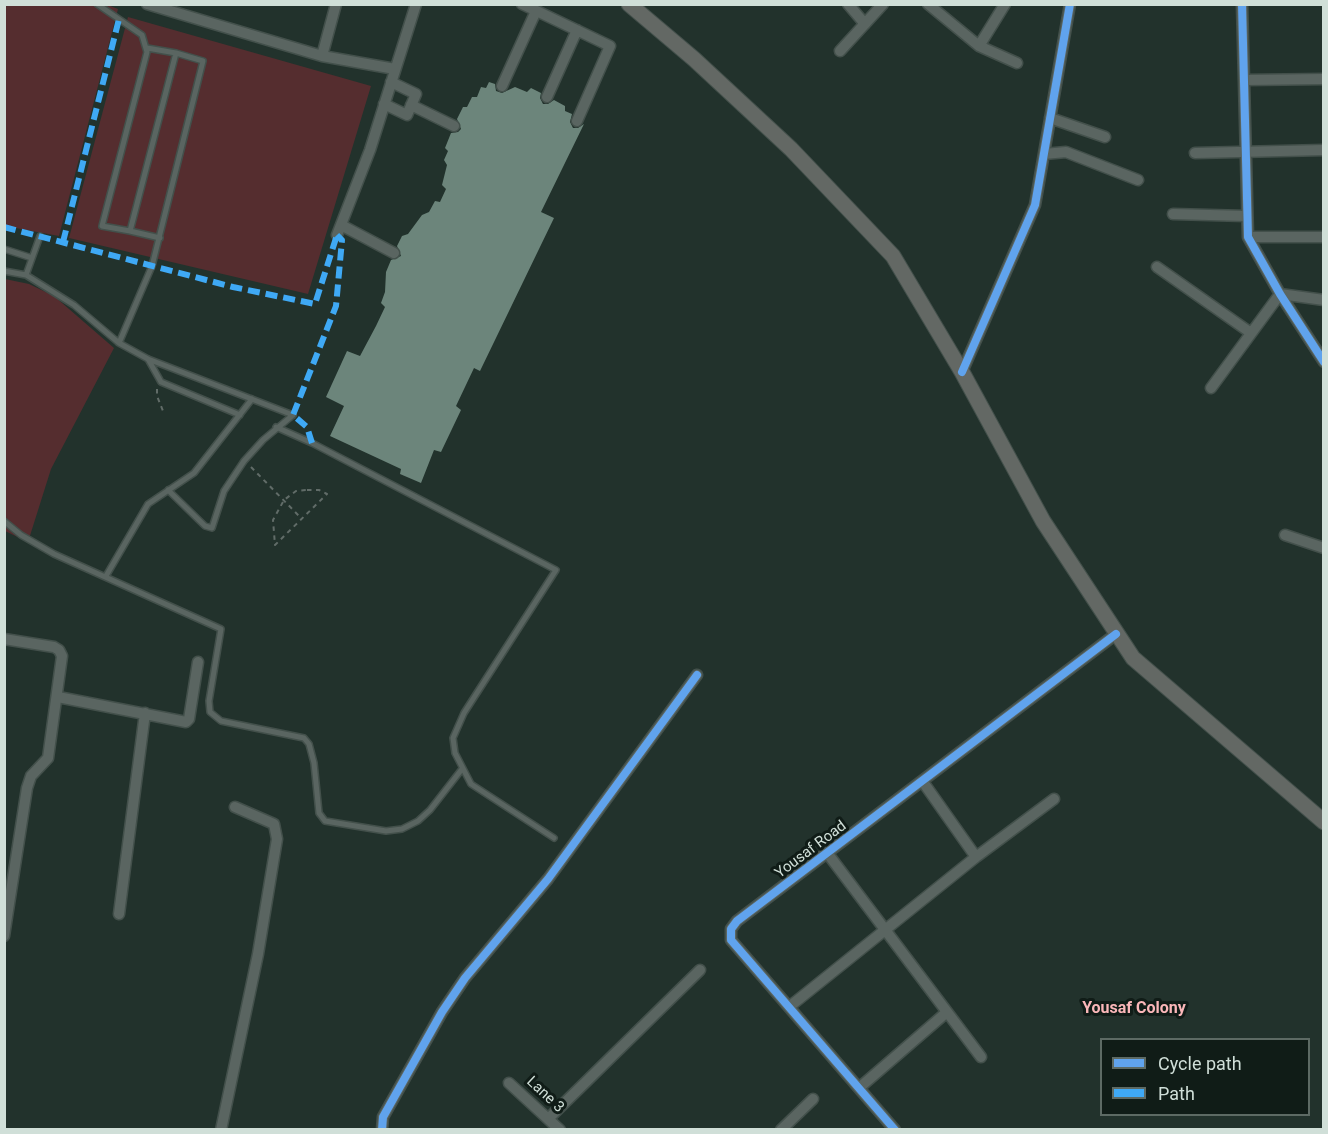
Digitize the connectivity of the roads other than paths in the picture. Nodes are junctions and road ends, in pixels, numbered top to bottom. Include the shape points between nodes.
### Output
1 (97, 4) edge
2 (147, 4) edge
3 (336, 4) edge
4 (416, 4) edge
5 (522, 4) edge
6 (629, 4) edge
7 (848, 4) edge
8 (883, 4) edge
9 (928, 4) edge
10 (1005, 4) edge
11 (1070, 4) edge
12 (1242, 4) edge
13 (536, 11) junction
14 (865, 24) junction
15 (577, 30) junction
16 (979, 46) junction
17 (147, 48) junction
18 (840, 51) dead end
19 (176, 53) junction
20 (322, 56) junction
21 (1017, 63) dead end
22 (395, 69) junction
23 (1323, 79) edge
24 (1245, 80) junction
25 (391, 82) junction
26 (502, 86) dead end
27 (547, 97) dead end
28 (384, 104) junction
29 (411, 105) junction
30 (1050, 118) junction
31 (577, 122) dead end
32 (454, 126) dead end
33 (1105, 137) dead end
34 (1323, 150) edge
35 (1195, 153) dead end
36 (1246, 153) junction
37 (1044, 154) junction
38 (1138, 180) dead end
39 (1173, 214) dead end
40 (1246, 216) junction
41 (130, 231) junction
42 (40, 236) dead end
43 (1248, 237) junction
44 (1323, 237) edge
45 (160, 238) junction
46 (4, 249) edge
47 (394, 253) dead end
48 (32, 258) junction
49 (1157, 267) dead end
50 (4, 271) edge
51 (26, 274) junction
52 (1280, 294) junction
53 (1323, 300) edge
54 (1251, 333) junction
55 (119, 343) junction
56 (148, 359) junction
57 (1323, 362) edge
58 (962, 372) junction
59 (1211, 388) dead end
60 (252, 399) junction
61 (240, 415) junction
62 (276, 427) junction
63 (168, 490) junction
64 (4, 521) edge
65 (1285, 535) dead end
66 (1323, 548) edge
67 (106, 576) junction
68 (1116, 634) junction
69 (4, 639) edge
70 (198, 662) dead end
71 (697, 675) dead end
72 (58, 697) junction
73 (145, 713) junction
74 (462, 769) junction
75 (923, 782) junction
76 (1054, 799) dead end
77 (235, 807) dead end
78 (1323, 822) edge
79 (554, 838) dead end
80 (828, 854) junction
81 (976, 857) junction
82 (119, 914) dead end
83 (885, 930) junction
84 (4, 936) edge
85 (700, 970) dead end
86 (789, 1006) junction
87 (947, 1012) junction
88 (981, 1057) dead end
89 (510, 1083) dead end
90 (859, 1088) junction
91 (813, 1100) dead end
92 (548, 1119) junction
93 (221, 1130) edge
94 (382, 1130) edge
95 (560, 1130) edge
96 (781, 1130) edge
97 (895, 1130) edge

1 - 17 lane via 142,35
2 - 20 street
3 - 20 street
4 - 22 street
5 - 13 street
6 - 58 main road via 790,148 893,256
7 - 14 street
8 - 14 street
9 - 16 street
10 - 16 street
11 - 30 street
12 - 24 street
13 - 15 street
13 - 26 street
14 - 18 street
15 - 27 street
15 - 31 street via 610,46
16 - 21 street
17 - 19 lane
17 - 41 lane via 102,226
19 - 41 lane
19 - 45 lane via 203,61
20 - 22 street
22 - 25 street
23 - 24 street
24 - 36 street
25 - 28 street
25 - 29 street via 416,94
28 - 29 street via 407,115
28 - 47 street via 339,230
29 - 32 street
30 - 33 street
30 - 37 street
34 - 36 street
35 - 36 street
36 - 40 street
37 - 38 street via 1066,152
37 - 58 street via 1035,205
39 - 40 street
40 - 43 street
41 - 45 lane
42 - 48 lane
43 - 44 street
43 - 52 street
45 - 55 lane
46 - 48 lane
48 - 51 lane
49 - 54 street
50 - 51 lane
51 - 55 lane via 74,305
52 - 53 street
52 - 54 street
52 - 57 street
54 - 59 street
55 - 56 lane
56 - 60 lane
56 - 61 lane via 161,382
58 - 68 main road via 1043,521
60 - 61 lane
60 - 62 lane via 293,415
61 - 63 lane via 194,473
62 - 63 lane via 244,461 224,491 212,528 205,526
62 - 74 lane via 556,570 456,729 455,753
63 - 67 lane via 148,504
64 - 67 lane via 54,554
65 - 66 street
67 - 74 lane via 222,629 210,712 221,721 304,738 314,763 319,813 325,821 386,831 402,829 430,810
68 - 75 street, Yousaf Road
68 - 78 main road via 1133,658
69 - 72 street via 59,650 62,669
70 - 73 street via 189,719 180,721
71 - 94 street via 548,879 465,978 383,1117
72 - 73 street
72 - 84 street via 48,758 31,776 27,788
73 - 82 street
74 - 79 lane via 471,784
75 - 80 street, Yousaf Road
75 - 81 street
76 - 81 street
77 - 93 street via 274,824 277,839 258,954
80 - 83 street
80 - 86 street, Yousaf Road via 731,929 731,939
81 - 83 street
83 - 86 street
83 - 87 street
85 - 92 street
86 - 90 street, Yousaf Road
87 - 88 street
87 - 90 street
89 - 92 street, Lane 3
90 - 97 street, Yousaf Road
91 - 96 street
92 - 95 street, Lane 3

